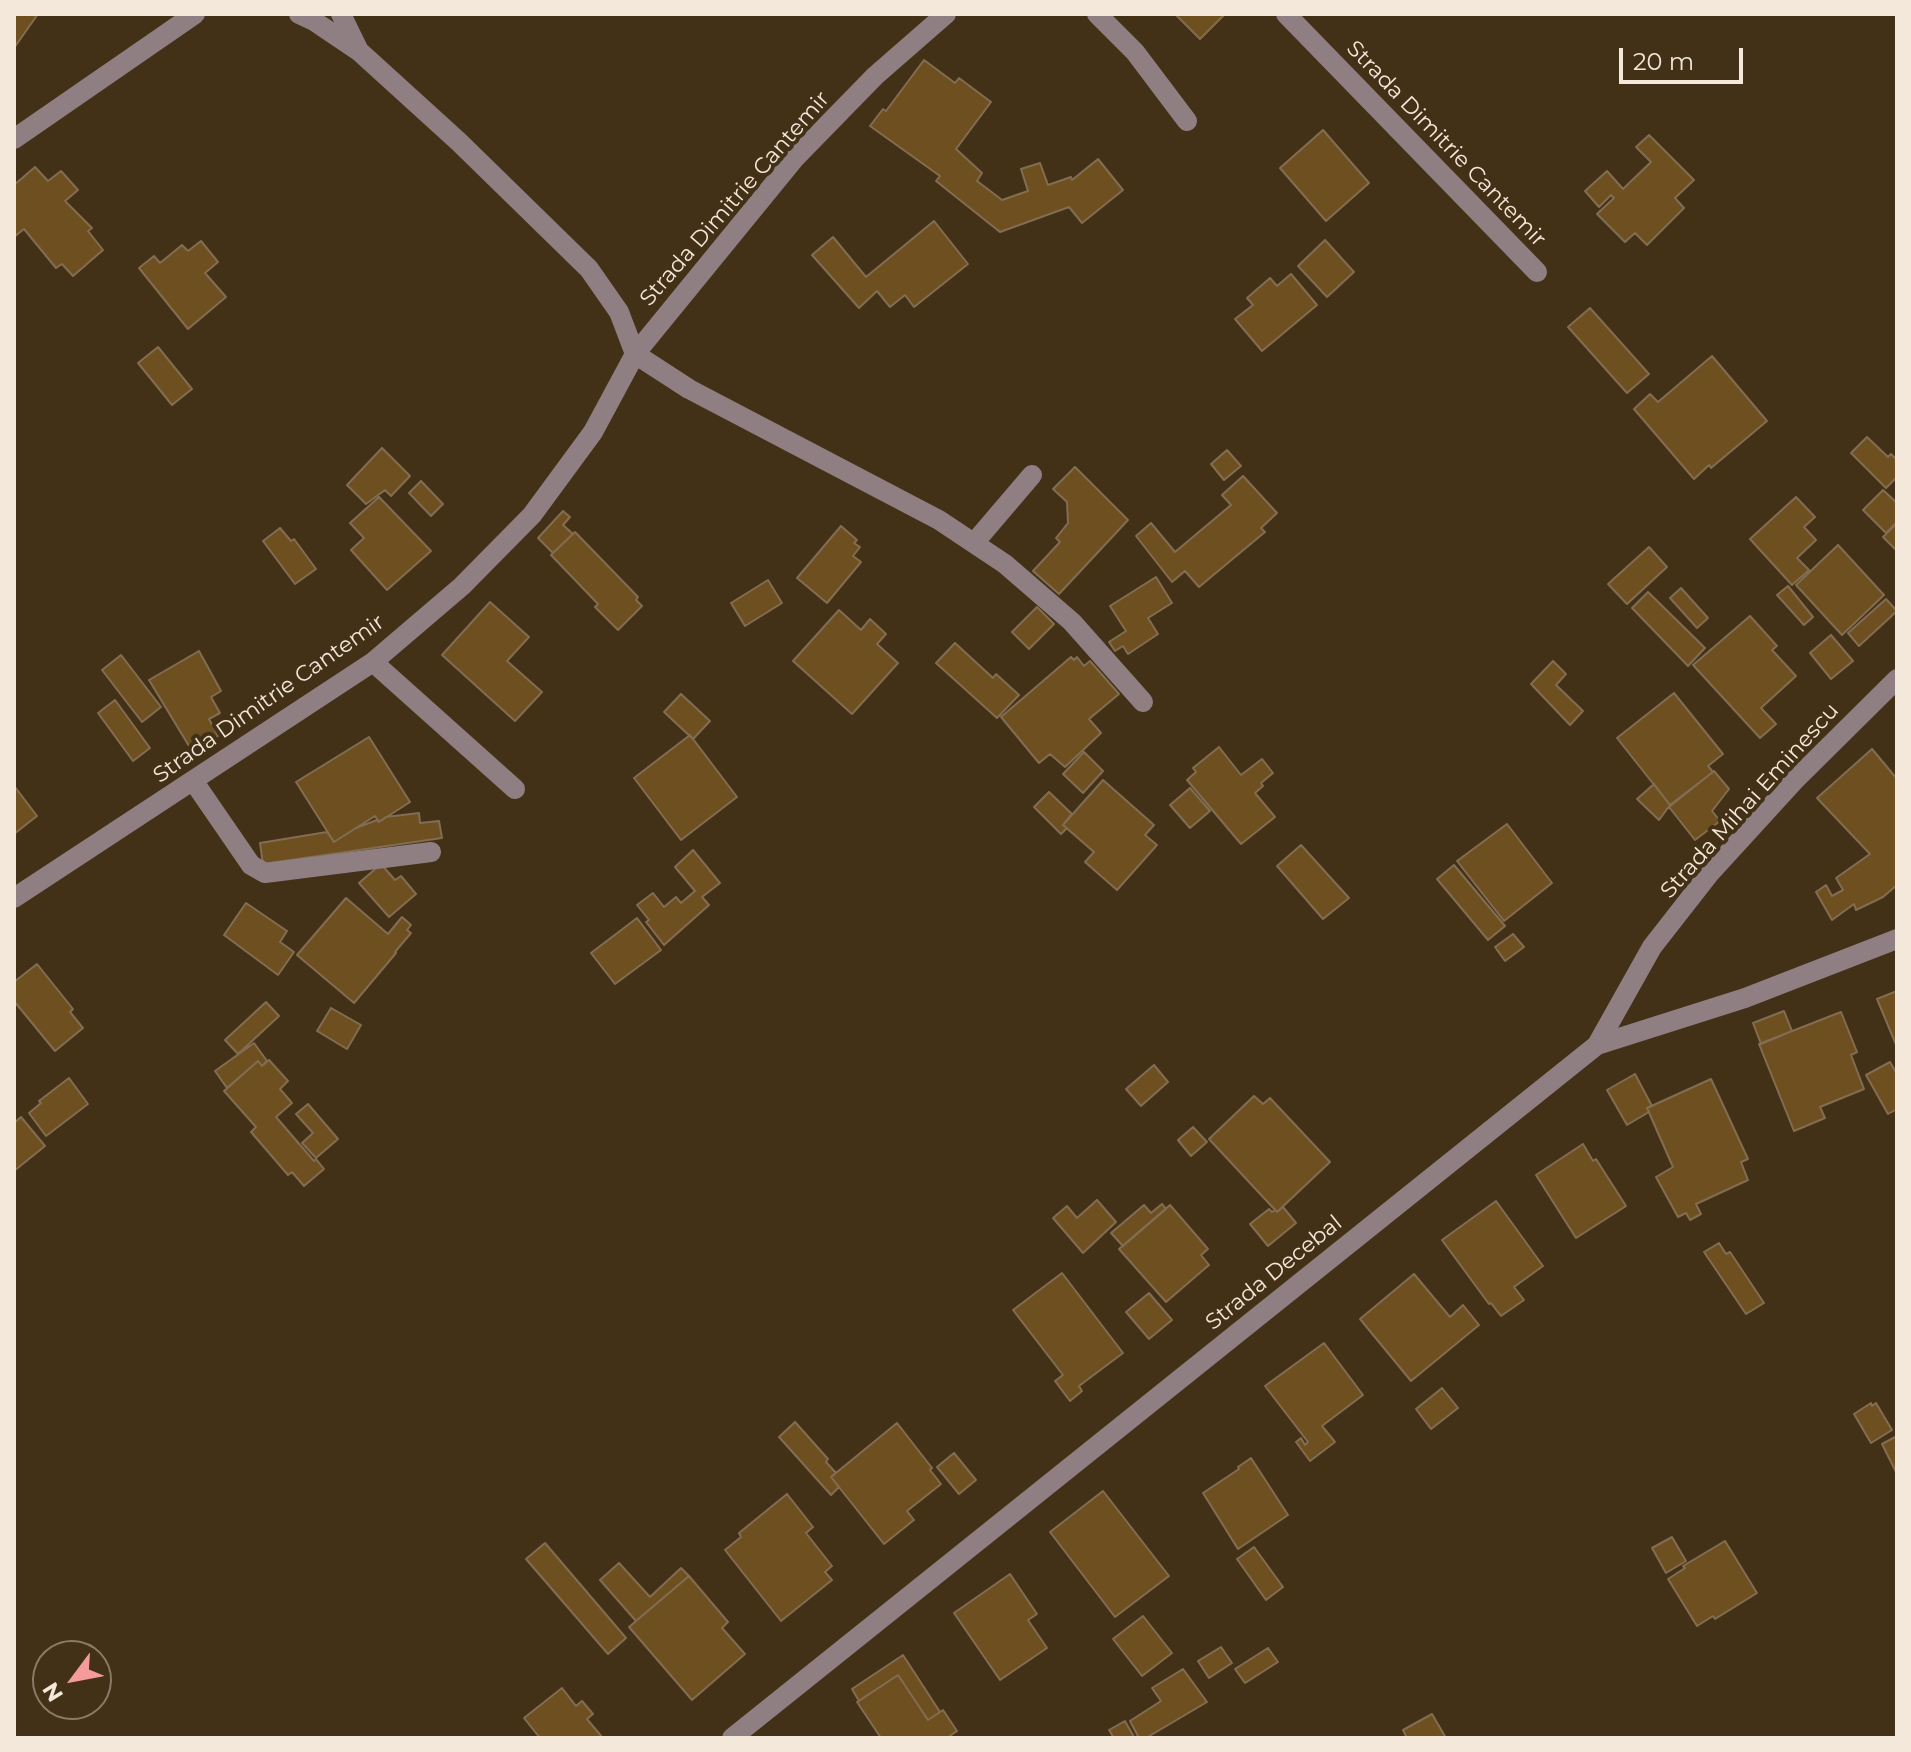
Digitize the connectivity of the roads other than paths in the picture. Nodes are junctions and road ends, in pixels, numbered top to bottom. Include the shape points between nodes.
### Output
1 (195, 14) edge
2 (299, 14) edge
3 (341, 14) edge
4 (946, 14) edge
5 (1097, 14) edge
6 (1286, 14) edge
7 (360, 52) junction
8 (1187, 121) dead end
9 (14, 139) edge
10 (1537, 272) dead end
11 (635, 354) junction
12 (1032, 475) dead end
13 (974, 543) junction
14 (373, 662) junction
15 (1897, 679) edge
16 (1143, 702) dead end
17 (194, 782) junction
18 (515, 789) dead end
19 (431, 852) dead end
20 (14, 898) edge
21 (1897, 939) edge
22 (1597, 1045) junction
23 (732, 1738) edge

1 - 9 street
2 - 7 street
3 - 7 street
4 - 11 street, Strada Dimitrie Cantemir via 875,76 795,158
5 - 8 street via 1135,52
6 - 10 street, Strada Dimitrie Cantemir
7 - 11 street, Strada Dimitrie Cantemir via 589,269 619,312
11 - 13 street via 689,389
11 - 14 street, Strada Dimitrie Cantemir via 593,432 532,515 462,586
12 - 13 street
13 - 16 street via 1072,622
14 - 17 street, Strada Dimitrie Cantemir
14 - 18 street
15 - 22 street, Strada Mihai Eminescu via 1709,874 1652,947
17 - 19 street via 251,865 265,873
17 - 20 street, Strada Dimitrie Cantemir
21 - 22 street, Strada Decebal via 1745,998
22 - 23 street, Strada Decebal

